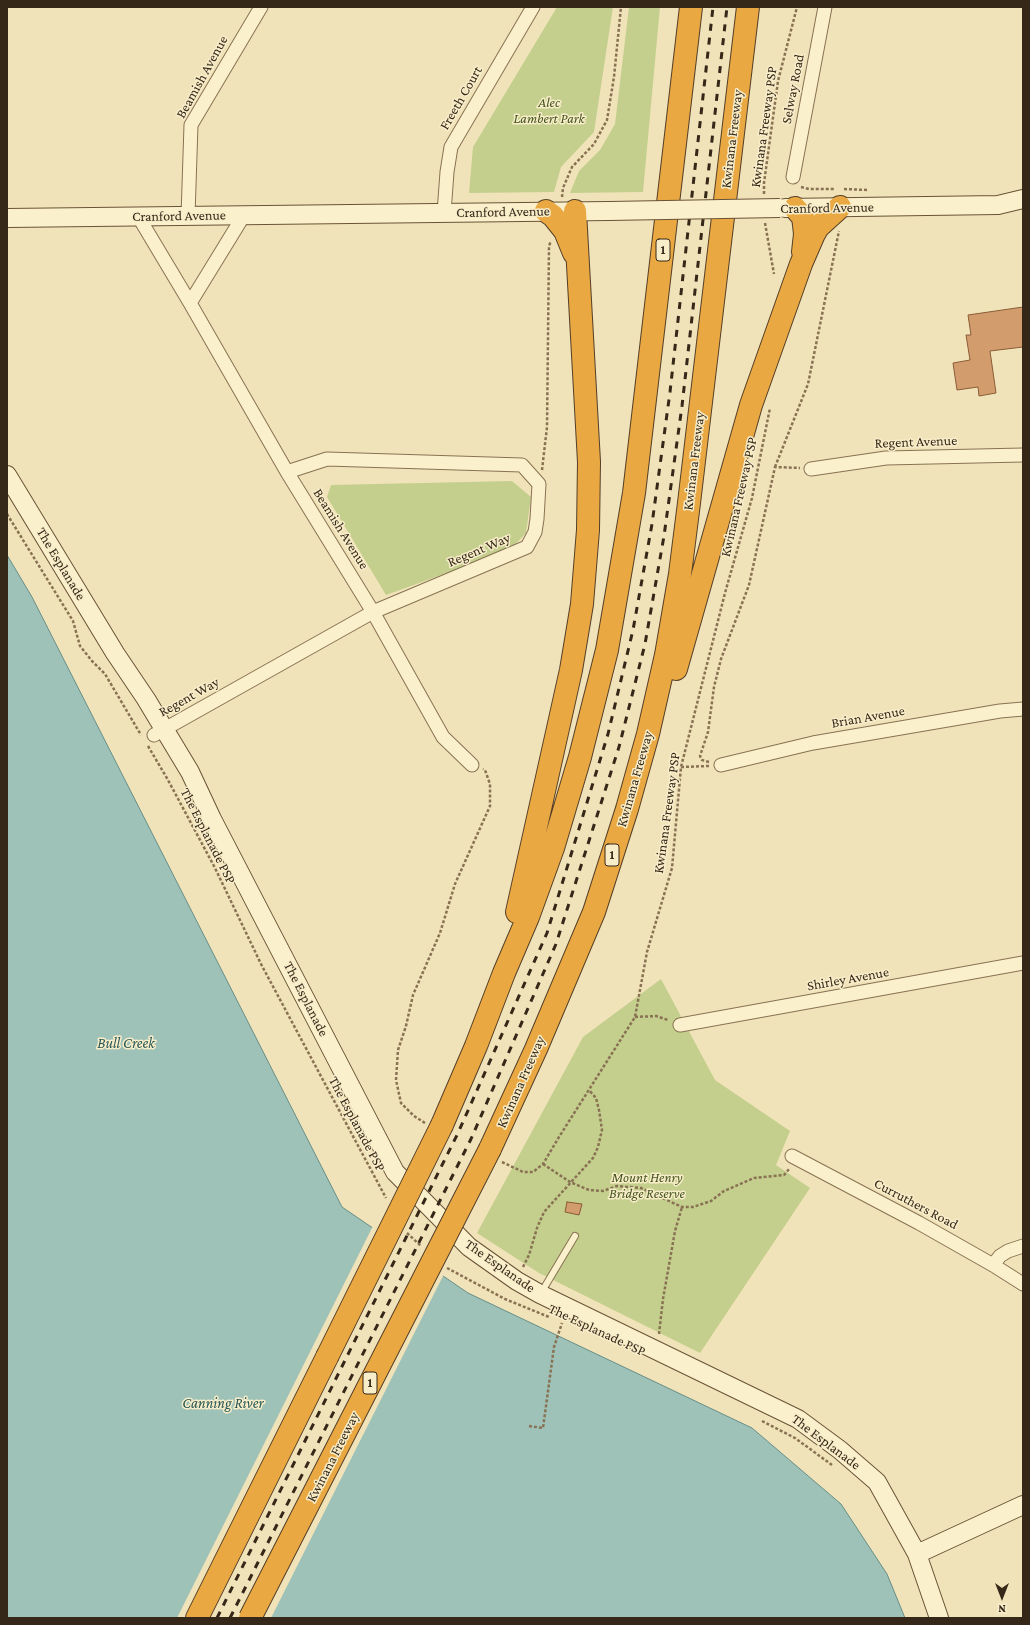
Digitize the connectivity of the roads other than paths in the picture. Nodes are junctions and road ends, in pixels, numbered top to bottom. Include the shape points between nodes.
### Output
1 (261, 7) edge
2 (533, 7) edge
3 (691, 7) edge
4 (748, 7) edge
5 (825, 7) edge
6 (793, 176) road end
7 (1023, 199) edge
8 (998, 206) junction
9 (561, 207) junction
10 (840, 207) junction
11 (788, 208) junction
12 (1023, 212) edge
13 (444, 213) junction
14 (244, 215) junction
15 (138, 216) junction
16 (188, 216) junction
17 (7, 218) edge
18 (801, 264) junction
19 (578, 265) junction
20 (190, 303) junction
21 (1023, 455) edge
22 (811, 469) road end
23 (287, 472) junction
24 (7, 475) edge
25 (373, 612) junction
26 (1023, 709) edge
27 (151, 736) junction
28 (472, 765) road end
29 (721, 765) road end
30 (1023, 963) edge
31 (504, 973) junction
32 (680, 1025) road end
33 (494, 1148) junction
34 (792, 1156) road end
35 (575, 1236) dead end
36 (1023, 1246) edge
37 (993, 1265) junction
38 (1023, 1284) edge
39 (540, 1294) junction
40 (1023, 1505) edge
41 (918, 1554) junction
42 (197, 1618) edge
43 (250, 1618) edge
44 (939, 1618) edge

1 - 16 street, Beamish Avenue via 191,125
2 - 13 street, Freeth Court via 451,147
3 - 31 highway, 1 via 634,493 607,650 580,757 553,848
4 - 33 highway, Kwinana Freeway / 1 via 689,503 666,655 627,809 594,912
5 - 6 street, Selway Road
7 - 8 street, Cranford Avenue
8 - 10 street, Cranford Avenue
8 - 12 street, Cranford Avenue
9 - 11 street, Cranford Avenue, bridge via 608,211
9 - 13 street, Cranford Avenue
9 - 19 highway
9 - 19 highway via 553,216 565,231
10 - 11 street, Cranford Avenue
10 - 18 highway via 818,227
11 - 18 highway via 803,217 805,234
13 - 14 street, Cranford Avenue
14 - 16 street, Cranford Avenue
14 - 20 street
15 - 16 street, Cranford Avenue
15 - 17 street, Cranford Avenue
15 - 20 street, Beamish Avenue
18 - 33 highway via 751,405 621,868 583,968
19 - 31 highway via 589,462 588,530 582,604 571,670
20 - 23 street, Beamish Avenue
21 - 22 street, Regent Avenue via 886,458
23 - 25 street, Beamish Avenue
23 - 25 street, Regent Way via 327,460 522,465 539,484 538,519 527,547
24 - 27 street, The Esplanade via 115,653 146,699
25 - 27 street, Regent Way
25 - 28 street, Beamish Avenue via 443,737
26 - 29 street, Brian Avenue via 813,743
27 - 39 street, The Esplanade via 190,772 395,1172 469,1247
30 - 32 street, Shirley Avenue
31 - 42 highway, 1, bridge via 476,1046 435,1125
33 - 43 highway, Kwinana Freeway / 1, bridge
34 - 37 street, Curruthers Road
35 - 39 lane
36 - 37 street via 1000,1256
37 - 38 street, Curruthers Road
39 - 41 street, The Esplanade via 798,1419 878,1482
40 - 41 street
41 - 44 street, The Esplanade

